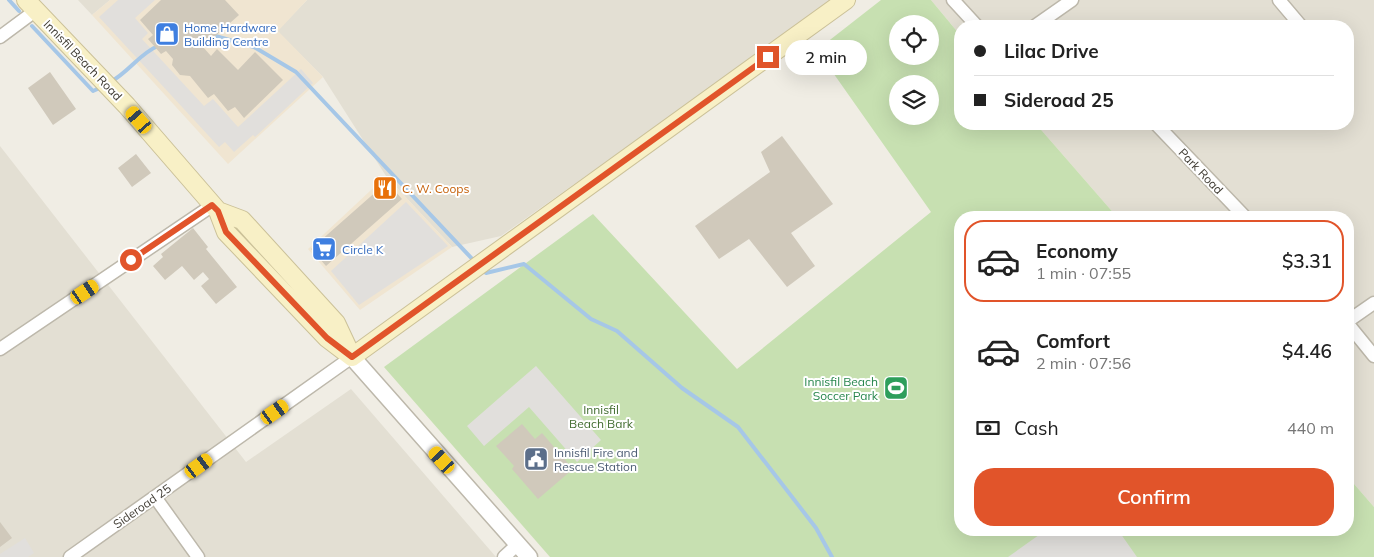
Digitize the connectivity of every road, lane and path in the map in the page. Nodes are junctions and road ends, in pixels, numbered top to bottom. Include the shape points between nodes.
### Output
1 (846, 0) edge
2 (953, 0) edge
3 (1072, 0) edge
4 (1278, 0) edge
5 (31, 5) edge
6 (971, 20) edge
7 (1044, 20) edge
8 (1296, 20) edge
9 (0, 37) edge
10 (1162, 130) edge
11 (215, 208) junction
12 (1239, 211) edge
13 (1374, 303) edge
14 (1354, 318) edge
15 (1354, 330) edge
16 (0, 349) edge
17 (1374, 356) edge
18 (352, 357) junction
19 (154, 497) junction
20 (518, 544) junction
21 (70, 557) edge
22 (198, 557) edge
23 (504, 557) edge
24 (529, 557) edge

1 - 18 main road, Sideroad 25
2 - 6 street
3 - 7 street
4 - 8 street
5 - 9 street
5 - 11 main road, Innisfil Beach Road via 126,106
10 - 12 street, Park Road
11 - 16 street
11 - 18 main road, Innisfil Beach Road via 242,220 336,323
13 - 14 street
15 - 17 street
18 - 19 street, Sideroad 25
18 - 20 street, Innisfil Beach Road
19 - 21 street, Sideroad 25
19 - 22 street
20 - 23 street
20 - 24 street, Innisfil Beach Road

